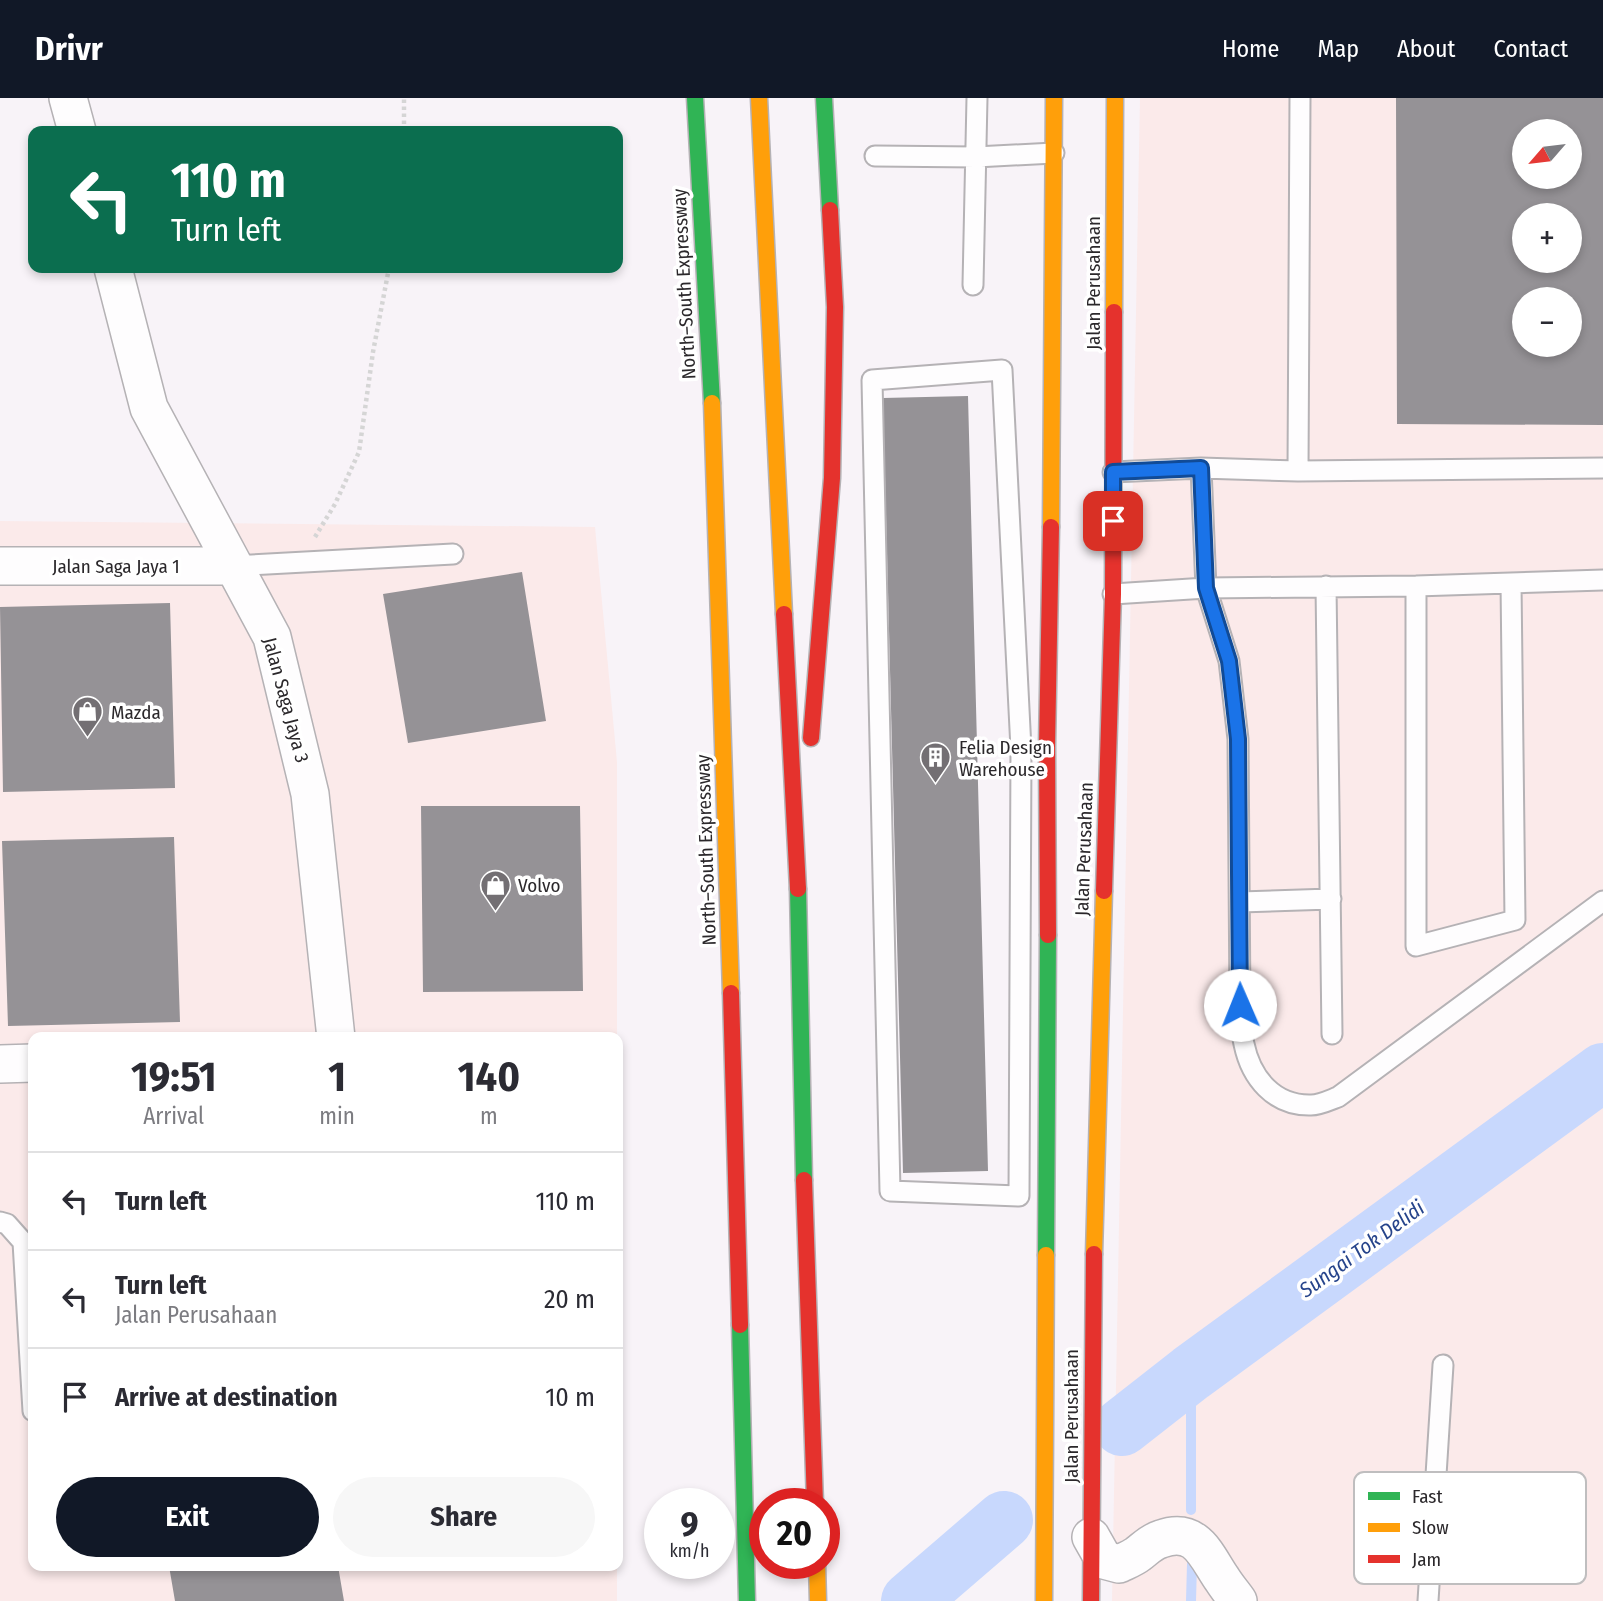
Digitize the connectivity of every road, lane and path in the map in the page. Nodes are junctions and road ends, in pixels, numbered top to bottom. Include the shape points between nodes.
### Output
1 (68, 98) edge
2 (404, 98) edge
3 (695, 98) edge
4 (759, 98) edge
5 (824, 98) edge
6 (977, 98) edge
7 (1054, 98) edge
8 (1115, 98) edge
9 (1300, 98) edge
10 (76, 126) edge
11 (404, 126) edge
12 (1054, 153) junction
13 (874, 156) dead end
14 (976, 157) junction
15 (114, 273) edge
16 (388, 273) edge
17 (974, 285) dead end
18 (1201, 468) junction
19 (1603, 468) edge
20 (1298, 471) junction
21 (1113, 472) junction
22 (453, 554) dead end
23 (298, 562) junction
24 (0, 566) edge
25 (232, 566) junction
26 (1603, 580) edge
27 (1511, 583) junction
28 (1326, 586) junction
29 (1416, 586) junction
30 (1206, 588) junction
31 (1113, 594) junction
32 (1048, 747) junction
33 (1021, 748) junction
34 (798, 890) junction
35 (1331, 899) junction
36 (1603, 901) edge
37 (1240, 902) junction
38 (335, 1032) edge
39 (1332, 1034) dead end
40 (28, 1063) edge
41 (0, 1064) edge
42 (0, 1222) edge
43 (28, 1326) edge
44 (1443, 1365) dead end
45 (1436, 1472) edge
46 (814, 1488) edge
47 (1091, 1537) junction
48 (817, 1579) edge
49 (747, 1601) edge
50 (818, 1601) edge
51 (1044, 1601) edge
52 (1091, 1601) edge
53 (1238, 1601) edge

1 - 10 street
2 - 11 path
3 - 49 main road, North–South Expressway via 722,676
4 - 34 main road
5 - 34 main road via 835,307 832,478
6 - 14 lane
7 - 12 main road, Jalan Perusahaan
8 - 21 main road, Jalan Perusahaan
9 - 20 lane
12 - 14 lane
12 - 32 main road, Jalan Perusahaan
13 - 14 lane
14 - 17 lane
15 - 25 street, Jalan Saga Jaya 3 via 149,408
16 - 23 path via 359,452 335,504
18 - 20 lane
18 - 21 lane
18 - 30 lane
19 - 20 lane
21 - 31 main road, Jalan Perusahaan
22 - 23 lane
23 - 25 lane
24 - 25 street, Jalan Saga Jaya 1
25 - 38 street, Jalan Saga Jaya 3 via 272,638 310,794
26 - 27 lane
27 - 29 lane
27 - 29 lane via 1515,920 1416,946
28 - 29 lane
28 - 30 lane
28 - 35 lane
30 - 31 lane
30 - 37 lane via 1234,691
31 - 47 main road, Jalan Perusahaan via 1092,1317
32 - 33 lane
32 - 51 main road, Jalan Perusahaan
33 - 33 lane via 1002,370 872,380 890,1191 1019,1196
34 - 46 main road
35 - 37 lane
35 - 39 lane
36 - 37 lane via 1338,1097 1314,1105 1293,1104 1272,1093 1255,1076 1244,1044 1240,1005
40 - 41 street
42 - 43 lane via 23,1242
44 - 45 lane
47 - 52 main road, Jalan Perusahaan
47 - 53 street via 1104,1560 1119,1564 1164,1537 1194,1540 1207,1552
48 - 50 main road

